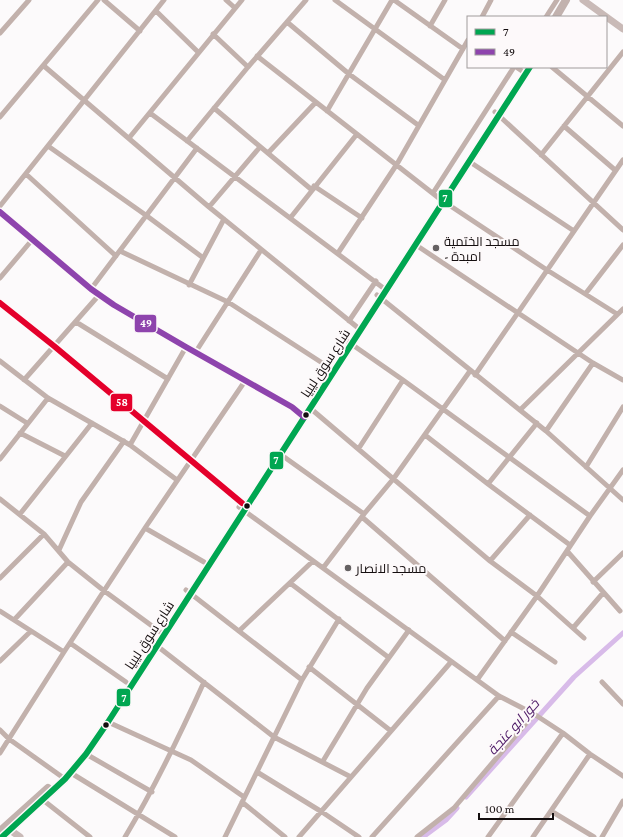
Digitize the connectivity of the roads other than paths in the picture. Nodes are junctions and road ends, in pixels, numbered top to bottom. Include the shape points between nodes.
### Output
1 (29, 0) edge
2 (89, 0) edge
3 (104, 0) edge
4 (164, 0) edge
5 (226, 0) edge
6 (242, 0) edge
7 (306, 0) edge
8 (335, 0) edge
9 (393, 0) edge
10 (445, 0) edge
11 (491, 0) edge
12 (557, 0) edge
13 (566, 0) edge
14 (572, 0) edge
15 (584, 0) edge
16 (96, 2) edge
17 (235, 8) junction
18 (156, 11) junction
19 (483, 16) edge
20 (547, 16) edge
21 (557, 16) edge
22 (562, 16) edge
23 (606, 16) edge
24 (607, 17) edge
25 (287, 22) junction
26 (430, 26) junction
27 (623, 29) edge
28 (375, 30) junction
29 (140, 31) junction
30 (0, 33) edge
31 (214, 34) junction
32 (467, 42) edge
33 (463, 49) junction
34 (198, 52) junction
35 (623, 52) edge
36 (257, 56) junction
37 (44, 66) junction
38 (248, 67) junction
39 (519, 68) edge
40 (529, 68) edge
41 (553, 68) edge
42 (349, 74) junction
43 (445, 80) junction
44 (588, 97) junction
45 (84, 101) junction
46 (316, 102) junction
47 (214, 108) junction
48 (327, 111) junction
49 (150, 113) junction
50 (497, 114) junction
51 (0, 117) edge
52 (418, 126) junction
53 (564, 126) junction
54 (623, 126) edge
55 (357, 134) junction
56 (129, 138) junction
57 (187, 141) junction
58 (48, 146) junction
59 (260, 147) junction
60 (197, 148) junction
61 (268, 153) junction
62 (541, 155) junction
63 (623, 160) edge
64 (470, 162) junction
65 (396, 164) junction
66 (616, 170) junction
67 (26, 174) junction
68 (235, 177) junction
69 (175, 178) junction
70 (313, 188) junction
71 (433, 193) junction
72 (442, 200) junction
73 (593, 203) junction
74 (0, 206) edge
75 (210, 207) junction
76 (0, 212) edge
77 (147, 216) junction
78 (291, 217) junction
79 (362, 218) junction
80 (224, 219) junction
81 (574, 230) junction
82 (623, 230) edge
83 (32, 240) junction
84 (416, 245) junction
85 (623, 245) edge
86 (261, 250) junction
87 (120, 251) junction
88 (338, 253) junction
89 (116, 256) junction
90 (202, 257) junction
91 (547, 270) junction
92 (0, 278) edge
93 (379, 284) junction
94 (189, 285) junction
95 (91, 289) junction
96 (586, 293) junction
97 (99, 295) junction
98 (379, 297) junction
99 (228, 302) junction
100 (0, 303) edge
101 (623, 309) edge
102 (518, 312) junction
103 (618, 314) junction
104 (349, 321) junction
105 (76, 322) junction
106 (357, 327) junction
107 (349, 342) junction
108 (54, 346) junction
109 (186, 347) junction
110 (579, 352) junction
111 (195, 353) junction
112 (0, 361) edge
113 (593, 363) junction
114 (330, 368) junction
115 (470, 371) junction
116 (475, 375) junction
117 (168, 379) junction
118 (24, 380) junction
119 (403, 380) junction
120 (623, 380) edge
121 (245, 381) junction
122 (48, 398) junction
123 (0, 406) edge
124 (623, 407) edge
125 (310, 408) junction
126 (444, 409) junction
127 (520, 410) junction
128 (302, 415) junction
129 (144, 421) junction
130 (27, 423) junction
131 (92, 423) junction
132 (537, 423) junction
133 (546, 431) junction
134 (20, 433) junction
135 (425, 435) junction
136 (124, 441) junction
137 (130, 445) junction
138 (359, 448) junction
139 (280, 454) junction
140 (65, 456) junction
141 (510, 458) junction
142 (0, 459) edge
143 (191, 459) junction
144 (586, 467) junction
145 (623, 470) edge
146 (394, 478) junction
147 (177, 480) junction
148 (488, 484) junction
149 (610, 489) junction
150 (0, 499) edge
151 (623, 500) edge
152 (242, 507) junction
153 (20, 514) junction
154 (530, 515) junction
155 (363, 516) junction
156 (590, 516) junction
157 (145, 528) junction
158 (44, 534) junction
159 (570, 545) junction
160 (59, 550) junction
161 (567, 551) junction
162 (623, 553) edge
163 (313, 561) junction
164 (490, 561) junction
165 (68, 562) junction
166 (204, 562) junction
167 (323, 568) junction
168 (1, 575) edge
169 (593, 582) junction
170 (290, 583) junction
171 (104, 590) junction
172 (188, 592) junction
173 (603, 593) junction
174 (537, 596) junction
175 (0, 611) edge
176 (620, 611) dead end
177 (339, 619) junction
178 (14, 620) junction
179 (573, 628) junction
180 (409, 630) junction
181 (31, 631) junction
182 (239, 631) junction
183 (511, 632) junction
184 (161, 633) junction
185 (584, 638) dead end
186 (505, 641) junction
187 (70, 643) junction
188 (154, 644) junction
189 (64, 652) junction
190 (388, 657) junction
191 (0, 661) edge
192 (451, 662) junction
193 (555, 662) dead end
194 (310, 667) junction
195 (302, 680) junction
196 (477, 680) junction
197 (126, 682) junction
198 (204, 682) junction
199 (602, 682) dead end
200 (499, 696) junction
201 (357, 703) junction
202 (623, 704) edge
203 (534, 714) junction
204 (108, 722) junction
205 (0, 730) edge
206 (391, 731) junction
207 (563, 733) junction
208 (274, 737) junction
209 (9, 739) junction
210 (173, 751) junction
211 (0, 752) edge
212 (86, 754) junction
213 (590, 754) junction
214 (323, 761) junction
215 (257, 772) junction
216 (66, 776) junction
217 (623, 776) edge
218 (351, 777) junction
219 (152, 792) junction
220 (43, 800) junction
221 (243, 800) junction
222 (623, 801) edge
223 (551, 811) junction
224 (322, 812) junction
225 (139, 815) junction
226 (5, 829) edge
227 (2, 837) edge
228 (20, 837) edge
229 (90, 837) edge
230 (126, 837) edge
231 (175, 837) edge
232 (225, 837) edge
233 (285, 837) edge
234 (299, 837) edge
235 (359, 837) edge
236 (372, 837) edge
237 (417, 837) edge
238 (488, 837) edge
239 (533, 837) edge
240 (594, 837) edge
241 (602, 837) edge

1 - 30 street
2 - 16 street
3 - 29 street
4 - 18 street
5 - 17 street
6 - 17 street
7 - 25 street
8 - 28 street
9 - 26 street
9 - 28 street
10 - 26 street
11 - 19 street
12 - 20 street
13 - 21 main road
14 - 22 main road
15 - 23 street
16 - 37 street
17 - 31 street
18 - 29 street
18 - 34 street
24 - 27 street
25 - 36 street
25 - 42 street
26 - 33 street
28 - 42 street
28 - 43 street
29 - 45 street
31 - 34 street
31 - 38 street
32 - 33 street
33 - 43 street
34 - 49 street
35 - 44 street
36 - 38 street
36 - 46 street
37 - 45 street
37 - 51 street
38 - 47 street
39 - 50 main road, شارع سوق ليبيا
39 - 71 street
40 - 50 main road, شارع سوق ليبيا
41 - 44 street
42 - 48 street
42 - 52 street
43 - 52 street
44 - 53 street
44 - 54 street
45 - 56 street
45 - 58 street
46 - 48 street
46 - 61 street
47 - 57 street
47 - 59 street
48 - 55 street
49 - 56 street
49 - 57 street
50 - 62 street
50 - 64 main road, شارع سوق ليبيا
50 - 72 main road, شارع سوق ليبيا
52 - 65 street
53 - 62 street
53 - 66 street
55 - 65 street
55 - 70 street
56 - 69 street
57 - 60 street
58 - 67 street
58 - 77 street
59 - 61 street
59 - 68 street
60 - 68 street
60 - 69 street
61 - 70 street
62 - 73 street
63 - 66 street
64 - 72 main road, شارع سوق ليبيا
64 - 81 street
65 - 71 street
65 - 79 street
66 - 73 street
67 - 74 street
67 - 89 street
68 - 75 street
68 - 78 street
69 - 75 street
69 - 77 street
70 - 78 street
70 - 79 street
71 - 72 street
72 - 84 main road, شارع سوق ليبيا
72 - 91 street
72 - 93 main road, شارع سوق ليبيا
73 - 81 street
73 - 82 street
75 - 80 street
76 - 83 street
77 - 87 street
77 - 90 street
78 - 88 street
79 - 88 street
80 - 86 street
80 - 90 street
81 - 91 street
83 - 92 street
83 - 95 street
84 - 98 main road, شارع سوق ليبيا
84 - 102 street
85 - 96 street
86 - 99 street
86 - 104 street
87 - 89 street
87 - 94 street
88 - 93 street
89 - 95 street
90 - 94 street
91 - 96 street
91 - 102 street
93 - 98 main road, شارع سوق ليبيا
93 - 104 street
94 - 99 street
95 - 97 street
96 - 103 street
97 - 105 street
97 - 109 street
98 - 106 main road, شارع سوق ليبيا
98 - 107 main road, شارع سوق ليبيا
98 - 115 street
99 - 111 street
99 - 114 street
100 - 108 street
101 - 103 street
102 - 110 street
102 - 116 street
103 - 110 street
104 - 106 street
105 - 108 street
105 - 117 street
106 - 107 main road, شارع سوق ليبيا
107 - 114 main road, شارع سوق ليبيا
107 - 119 street
107 - 125 main road, شارع سوق ليبيا
108 - 118 street
108 - 129 street
109 - 111 street
109 - 117 street
110 - 113 street
110 - 127 street
111 - 121 street
112 - 118 street
113 - 120 street
113 - 133 street
114 - 128 main road, شارع سوق ليبيا
115 - 116 street
115 - 126 street
116 - 127 street
117 - 129 street
118 - 122 street
119 - 126 street
119 - 138 street
121 - 128 street
121 - 143 street
122 - 130 street
122 - 131 street
123 - 130 street
124 - 144 street
125 - 128 main road, شارع سوق ليبيا
125 - 138 street
126 - 135 street
126 - 141 street
127 - 132 street
128 - 139 main road, شارع سوق ليبيا
128 - 152 main road, شارع سوق ليبيا
129 - 137 street
129 - 143 street
130 - 134 street
131 - 136 street
131 - 140 street
132 - 133 street
132 - 141 street
133 - 144 street
134 - 140 street
134 - 142 street
135 - 146 street
135 - 148 street
136 - 137 street
136 - 160 street via 81,502
137 - 147 street
138 - 146 street
139 - 152 main road, شارع سوق ليبيا
139 - 155 street
140 - 153 street
141 - 148 street
141 - 156 street
143 - 147 street
143 - 152 street
144 - 149 street
145 - 149 street
146 - 155 street
146 - 164 street
147 - 157 street
148 - 154 street
149 - 151 street
149 - 156 street
150 - 153 street
152 - 163 street
152 - 166 main road, شارع سوق ليبيا
152 - 172 main road, شارع سوق ليبيا
153 - 158 street
154 - 159 street
154 - 164 street
155 - 167 street
155 - 186 street
156 - 159 street
157 - 166 street
157 - 171 street
158 - 160 street
158 - 168 street
159 - 161 street
160 - 165 street
161 - 169 street
161 - 174 street
162 - 169 street
163 - 167 street
163 - 170 street
164 - 174 street
165 - 171 street
165 - 178 street
166 - 172 main road, شارع سوق ليبيا
167 - 180 street
169 - 173 street
170 - 177 street
170 - 182 street
171 - 184 street
171 - 187 street
172 - 182 street
172 - 184 main road, شارع سوق ليبيا
173 - 176 street
173 - 179 street
174 - 179 street
174 - 183 street
175 - 178 street
177 - 190 street
177 - 194 street
178 - 181 street
179 - 185 street
180 - 190 street
180 - 192 street
181 - 189 street
181 - 191 street
182 - 195 street
183 - 186 street
183 - 193 street
184 - 188 main road, شارع سوق ليبيا
186 - 196 street
187 - 189 street
187 - 197 street
188 - 197 main road, شارع سوق ليبيا
188 - 198 street
188 - 204 main road, شارع سوق ليبيا
189 - 209 street
190 - 201 street
192 - 196 street
192 - 206 street
194 - 195 street
194 - 201 street
195 - 208 street
196 - 200 street
197 - 216 main road, شارع سوق ليبيا
198 - 208 street
198 - 210 street
199 - 202 street
200 - 203 street
200 - 236 street
201 - 206 street
201 - 214 street
203 - 207 street
203 - 237 street via 454,808
204 - 210 street
204 - 212 main road, شارع سوق ليبيا
205 - 209 street
206 - 218 street
207 - 213 street
207 - 238 street
208 - 214 street
208 - 215 street
209 - 211 street
209 - 216 street
210 - 219 street
210 - 221 street via 199,765
212 - 216 main road, شارع سوق ليبيا
212 - 219 street
213 - 217 street
213 - 223 street
214 - 218 street
215 - 221 street
215 - 224 street
216 - 220 main road, شارع سوق ليبيا
216 - 225 street
216 - 226 main road, شارع سوق ليبيا
218 - 224 street
219 - 225 street
220 - 226 main road, شارع سوق ليبيا
220 - 229 street
221 - 232 street
221 - 233 street
222 - 241 street
223 - 239 street
223 - 240 street
224 - 234 street
224 - 235 street
225 - 230 street
225 - 231 street
226 - 227 main road, شارع سوق ليبيا
226 - 228 street

